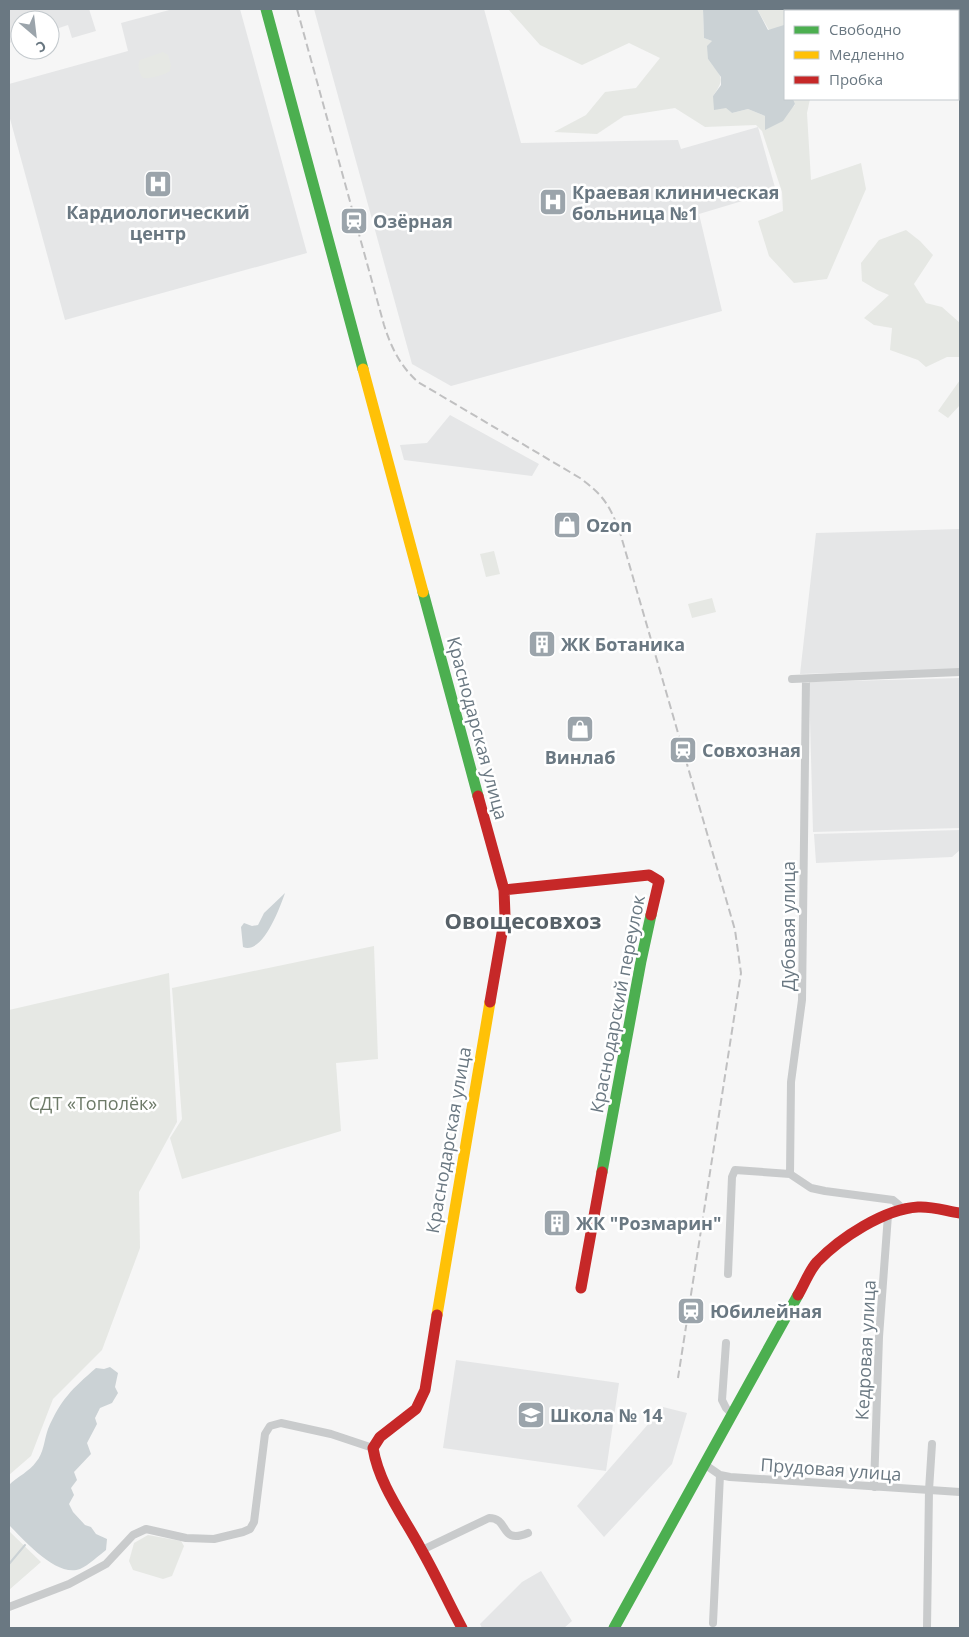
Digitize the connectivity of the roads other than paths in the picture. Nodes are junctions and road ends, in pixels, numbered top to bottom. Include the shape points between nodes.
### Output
1 (266, 9) edge
2 (960, 672) edge
3 (792, 679) dead end
4 (806, 679) junction
5 (504, 890) junction
6 (790, 1174) junction
7 (901, 1210) junction
8 (960, 1213) edge
9 (888, 1214) junction
10 (728, 1274) dead end
11 (581, 1288) dead end
12 (726, 1343) dead end
13 (732, 1414) junction
14 (932, 1444) dead end
15 (373, 1448) junction
16 (704, 1464) junction
17 (720, 1475) junction
18 (874, 1487) junction
19 (929, 1490) junction
20 (960, 1492) edge
21 (528, 1533) dead end
22 (422, 1550) junction
23 (9, 1607) edge
24 (713, 1623) dead end
25 (462, 1628) edge
26 (614, 1628) edge
27 (927, 1628) edge

1 - 5 main road, Краснодарская улица
2 - 4 street
3 - 4 street
4 - 6 street, Дубовая улица via 802,1000 791,1082
5 - 11 main road, Краснодарский переулок via 650,875 658,881
5 - 15 main road, Краснодарская улица via 505,916 425,1390 416,1409 380,1437
6 - 7 street via 810,1188 893,1200
6 - 10 street via 735,1170 732,1176
7 - 8 main road via 918,1207
7 - 9 main road
9 - 13 main road via 840,1242 816,1263
9 - 18 street, Кедровая улица via 879,1337
12 - 13 street via 722,1400
13 - 16 main road
14 - 19 street
15 - 22 main road via 383,1481
15 - 23 street via 280,1422 270,1426 265,1434 254,1522 250,1529 214,1539 186,1538 146,1529 133,1535 106,1564 68,1584
16 - 17 street, Прудовая улица
16 - 26 main road
17 - 18 street, Прудовая улица
17 - 24 street
18 - 19 street, Прудовая улица
19 - 20 street, Прудовая улица
19 - 27 street
21 - 22 street via 511,1536 498,1520 489,1518
22 - 25 main road

